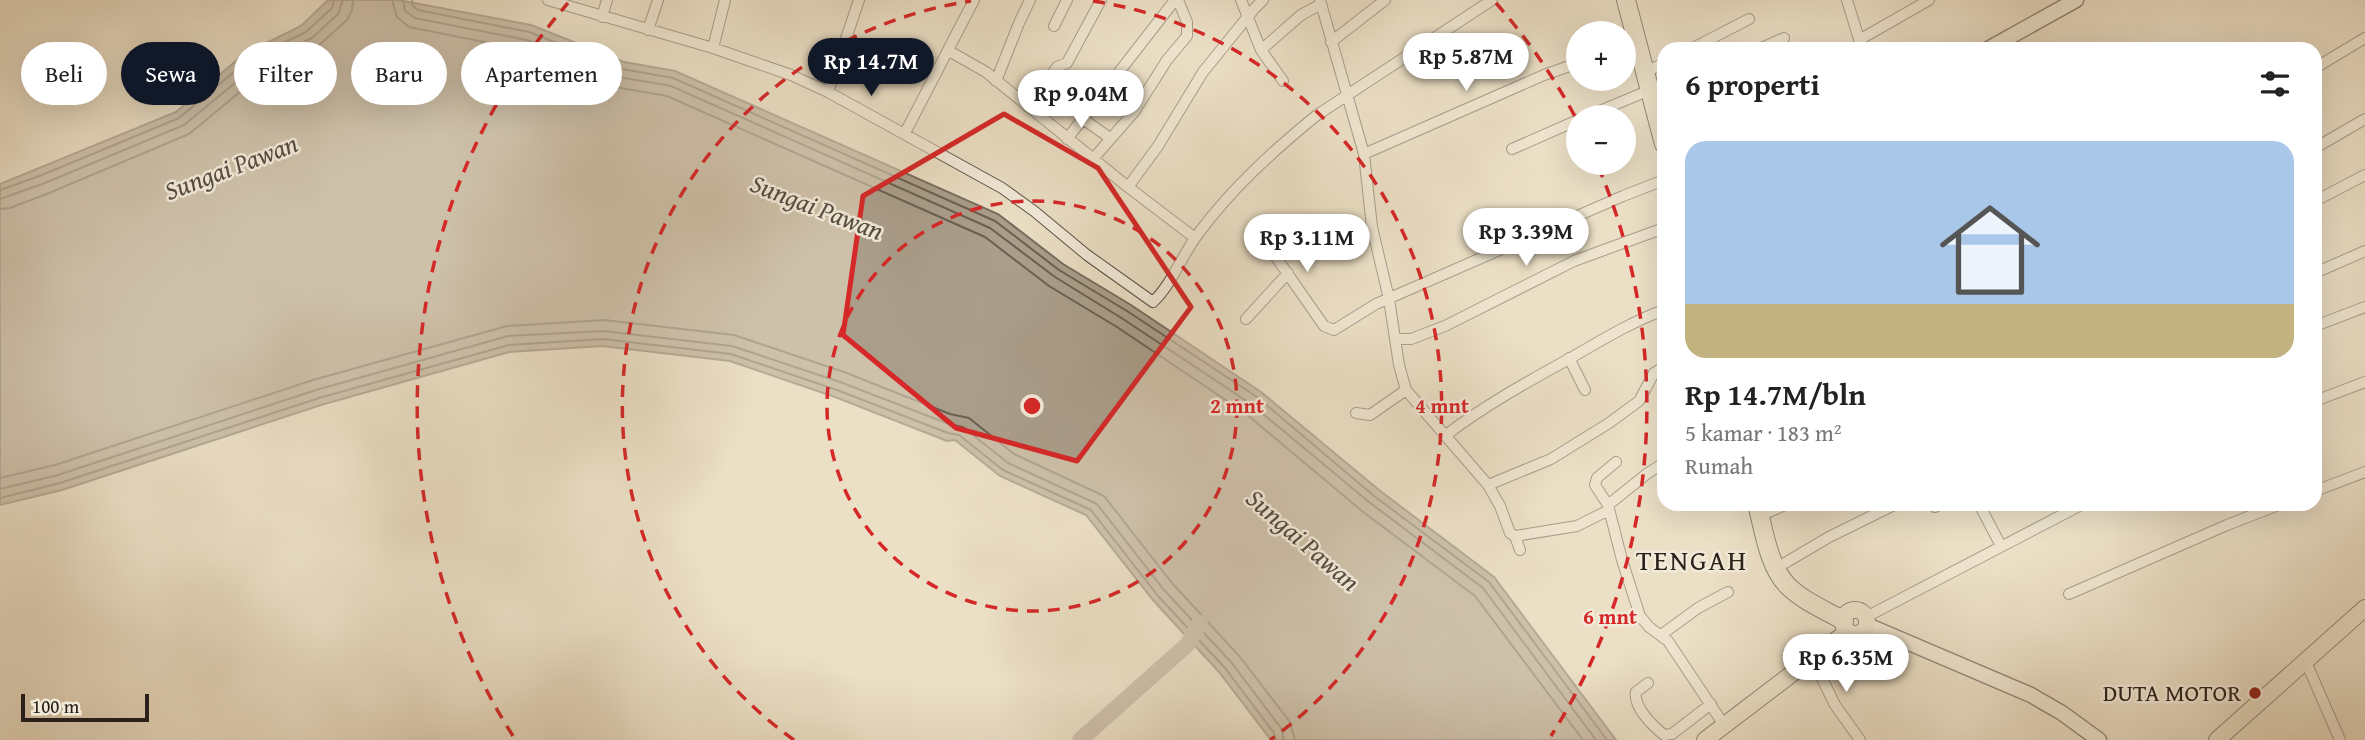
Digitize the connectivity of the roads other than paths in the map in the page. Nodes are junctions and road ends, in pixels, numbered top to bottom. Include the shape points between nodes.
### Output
1 (548, 0) edge
2 (607, 0) edge
3 (658, 0) edge
4 (725, 0) edge
5 (859, 0) edge
6 (974, 0) edge
7 (1030, 0) edge
8 (1068, 0) edge
9 (1101, 0) edge
10 (1176, 0) edge
11 (1241, 0) edge
12 (1263, 0) edge
13 (1385, 0) edge
14 (1492, 0) edge
15 (1626, 0) edge
16 (1636, 0) edge
17 (1847, 0) edge
18 (1929, 0) edge
19 (2076, 0) edge
20 (1321, 2) edge
21 (602, 17) junction
22 (1247, 17) junction
23 (1749, 19) dead end
24 (1628, 21) edge
25 (1054, 26) dead end
26 (648, 30) junction
27 (1784, 38) dead end
28 (2365, 38) edge
29 (1331, 42) junction
30 (1705, 42) edge
31 (1775, 42) edge
32 (1860, 42) edge
33 (1866, 42) edge
34 (2000, 42) edge
35 (713, 48) junction
36 (1261, 50) junction
37 (949, 51) junction
38 (1636, 57) edge
39 (1657, 59) edge
40 (2322, 64) edge
41 (1566, 67) edge
42 (1283, 80) dead end
43 (996, 81) junction
44 (828, 92) junction
45 (1347, 95) junction
46 (1657, 96) edge
47 (1657, 102) edge
48 (1636, 106) edge
49 (1028, 107) junction
50 (1083, 119) junction
51 (2365, 119) edge
52 (1566, 125) edge
53 (905, 133) junction
54 (1110, 138) junction
55 (1067, 139) junction
56 (2322, 144) edge
57 (1512, 149) dead end
58 (1364, 154) junction
59 (1093, 159) junction
60 (2365, 175) edge
61 (1657, 183) edge
62 (1128, 187) junction
63 (2322, 197) edge
64 (1657, 231) edge
65 (1195, 238) junction
66 (1264, 240) dead end
67 (2365, 251) edge
68 (2322, 270) edge
69 (1288, 273) junction
70 (1389, 299) junction
71 (2365, 307) edge
72 (1657, 313) edge
73 (1246, 319) dead end
74 (2322, 323) edge
75 (1395, 339) junction
76 (1569, 358) junction
77 (1657, 372) edge
78 (2365, 382) edge
79 (1406, 390) junction
80 (1585, 390) dead end
81 (2322, 398) edge
82 (1356, 413) dead end
83 (1446, 435) junction
84 (1616, 462) dead end
85 (1657, 469) edge
86 (2365, 472) edge
87 (1488, 485) junction
88 (2322, 488) edge
89 (1608, 508) junction
90 (1764, 511) edge
91 (1765, 511) edge
92 (1882, 511) edge
93 (1983, 511) edge
94 (2069, 511) edge
95 (2263, 511) edge
96 (1515, 536) junction
97 (2001, 546) junction
98 (1520, 550) dead end
99 (1784, 563) junction
100 (1728, 592) dead end
101 (2069, 594) dead end
102 (2365, 608) edge
103 (1855, 621) junction
104 (1661, 635) junction
105 (1812, 658) junction
106 (2306, 662) junction
107 (1648, 683) dead end
108 (1710, 704) junction
109 (1724, 725) junction
110 (1705, 740) edge
111 (1860, 740) edge
112 (2099, 740) edge
113 (2217, 740) edge
114 (2340, 740) edge

1 - 21 street
2 - 21 street
3 - 26 street
4 - 35 street
5 - 44 street
6 - 37 street
7 - 43 street
8 - 25 street
9 - 49 street via 1067,63 1057,67
10 - 50 street
10 - 54 street via 1186,17 1187,36
11 - 22 street
12 - 22 street
13 - 29 street
14 - 45 street
15 - 24 highway
16 - 39 highway
17 - 32 street
18 - 33 street
19 - 34 street
20 - 29 street
20 - 36 street
21 - 26 street
22 - 36 street
22 - 62 street via 1203,72
23 - 30 street
26 - 35 street
27 - 31 street
28 - 40 street
29 - 45 street
35 - 44 street
36 - 42 street
37 - 43 street
37 - 53 street
38 - 46 highway
41 - 58 street
43 - 49 street
44 - 53 street
45 - 58 street
45 - 65 street via 1246,177
47 - 48 street
49 - 55 street
50 - 54 street
50 - 55 street
51 - 56 street
52 - 57 street
53 - 65 street via 1002,188 1152,301
54 - 59 street
55 - 59 street
58 - 70 street via 1372,227
59 - 62 street
60 - 63 street
61 - 70 street
62 - 65 street
64 - 75 street via 1574,261 1445,326
66 - 69 street
67 - 68 street
69 - 70 street via 1330,330
69 - 73 street
70 - 75 street
71 - 74 street
72 - 76 street
75 - 79 street
76 - 80 street
76 - 83 street
77 - 87 street via 1639,401 1609,423 1551,459
78 - 81 street
79 - 82 street via 1370,415
79 - 83 street
83 - 87 street
84 - 89 street via 1594,483
85 - 89 street
86 - 88 street
87 - 96 street
89 - 96 street via 1577,526
89 - 104 street via 1640,616
90 - 103 highway via 1767,542 1782,578 1795,592
91 - 99 highway
92 - 99 street
93 - 97 street
94 - 97 street
95 - 101 street
96 - 98 street
97 - 103 street
99 - 103 highway via 1807,589
100 - 104 street
102 - 106 main road
103 - 105 main road
103 - 112 street via 2031,695
104 - 108 street
105 - 109 main road
105 - 111 street via 1839,712
106 - 113 main road
106 - 114 street
107 - 108 street via 1636,692 1635,699 1664,736
108 - 109 street
109 - 110 main road

